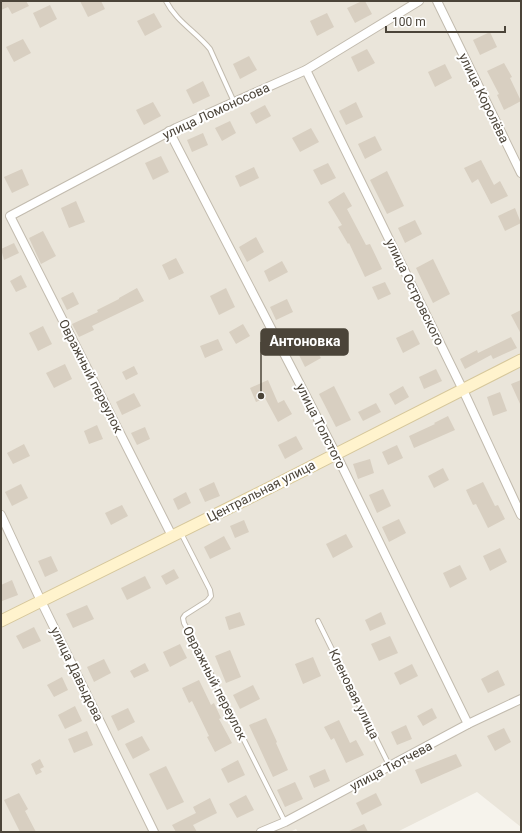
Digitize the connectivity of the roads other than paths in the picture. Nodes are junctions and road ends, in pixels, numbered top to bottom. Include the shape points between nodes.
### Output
1 (166, 1) edge
2 (419, 1) edge
3 (437, 1) edge
4 (306, 70) junction
5 (234, 102) junction
6 (169, 131) junction
7 (521, 173) edge
8 (10, 216) joint
9 (521, 360) edge
10 (463, 390) junction
11 (336, 454) junction
12 (1, 515) edge
13 (521, 515) edge
14 (176, 534) junction
15 (41, 601) junction
16 (1, 621) edge
17 (318, 621) dead end
18 (521, 699) edge
19 (468, 724) junction
20 (390, 767) junction
21 (285, 822) junction
22 (154, 832) edge
23 (261, 832) edge

1 - 5 lane via 175,15 210,49
2 - 4 street, улица Ломоносова
3 - 7 street, улица Королёва
4 - 5 street, улица Ломоносова
4 - 10 street, улица Островского
5 - 6 street, улица Ломоносова
6 - 8 street, улица Ломоносова
6 - 11 street, улица Толстого
8 - 14 street, Овражный переулок
9 - 10 street, Центральная улица
10 - 11 street, Центральная улица
10 - 13 street, улица Островского
11 - 14 street, Центральная улица
11 - 19 street, улица Толстого
12 - 15 street, улица Давыдова
14 - 15 street, Центральная улица
14 - 21 lane, Овражный переулок via 210,590 211,596 185,615 184,623
15 - 16 street, Центральная улица
15 - 22 street, улица Давыдова
17 - 20 lane, Кленовая улица
18 - 19 street, улица Тютчева
19 - 20 street, улица Тютчева
20 - 21 street, улица Тютчева
21 - 23 street, улица Тютчева

